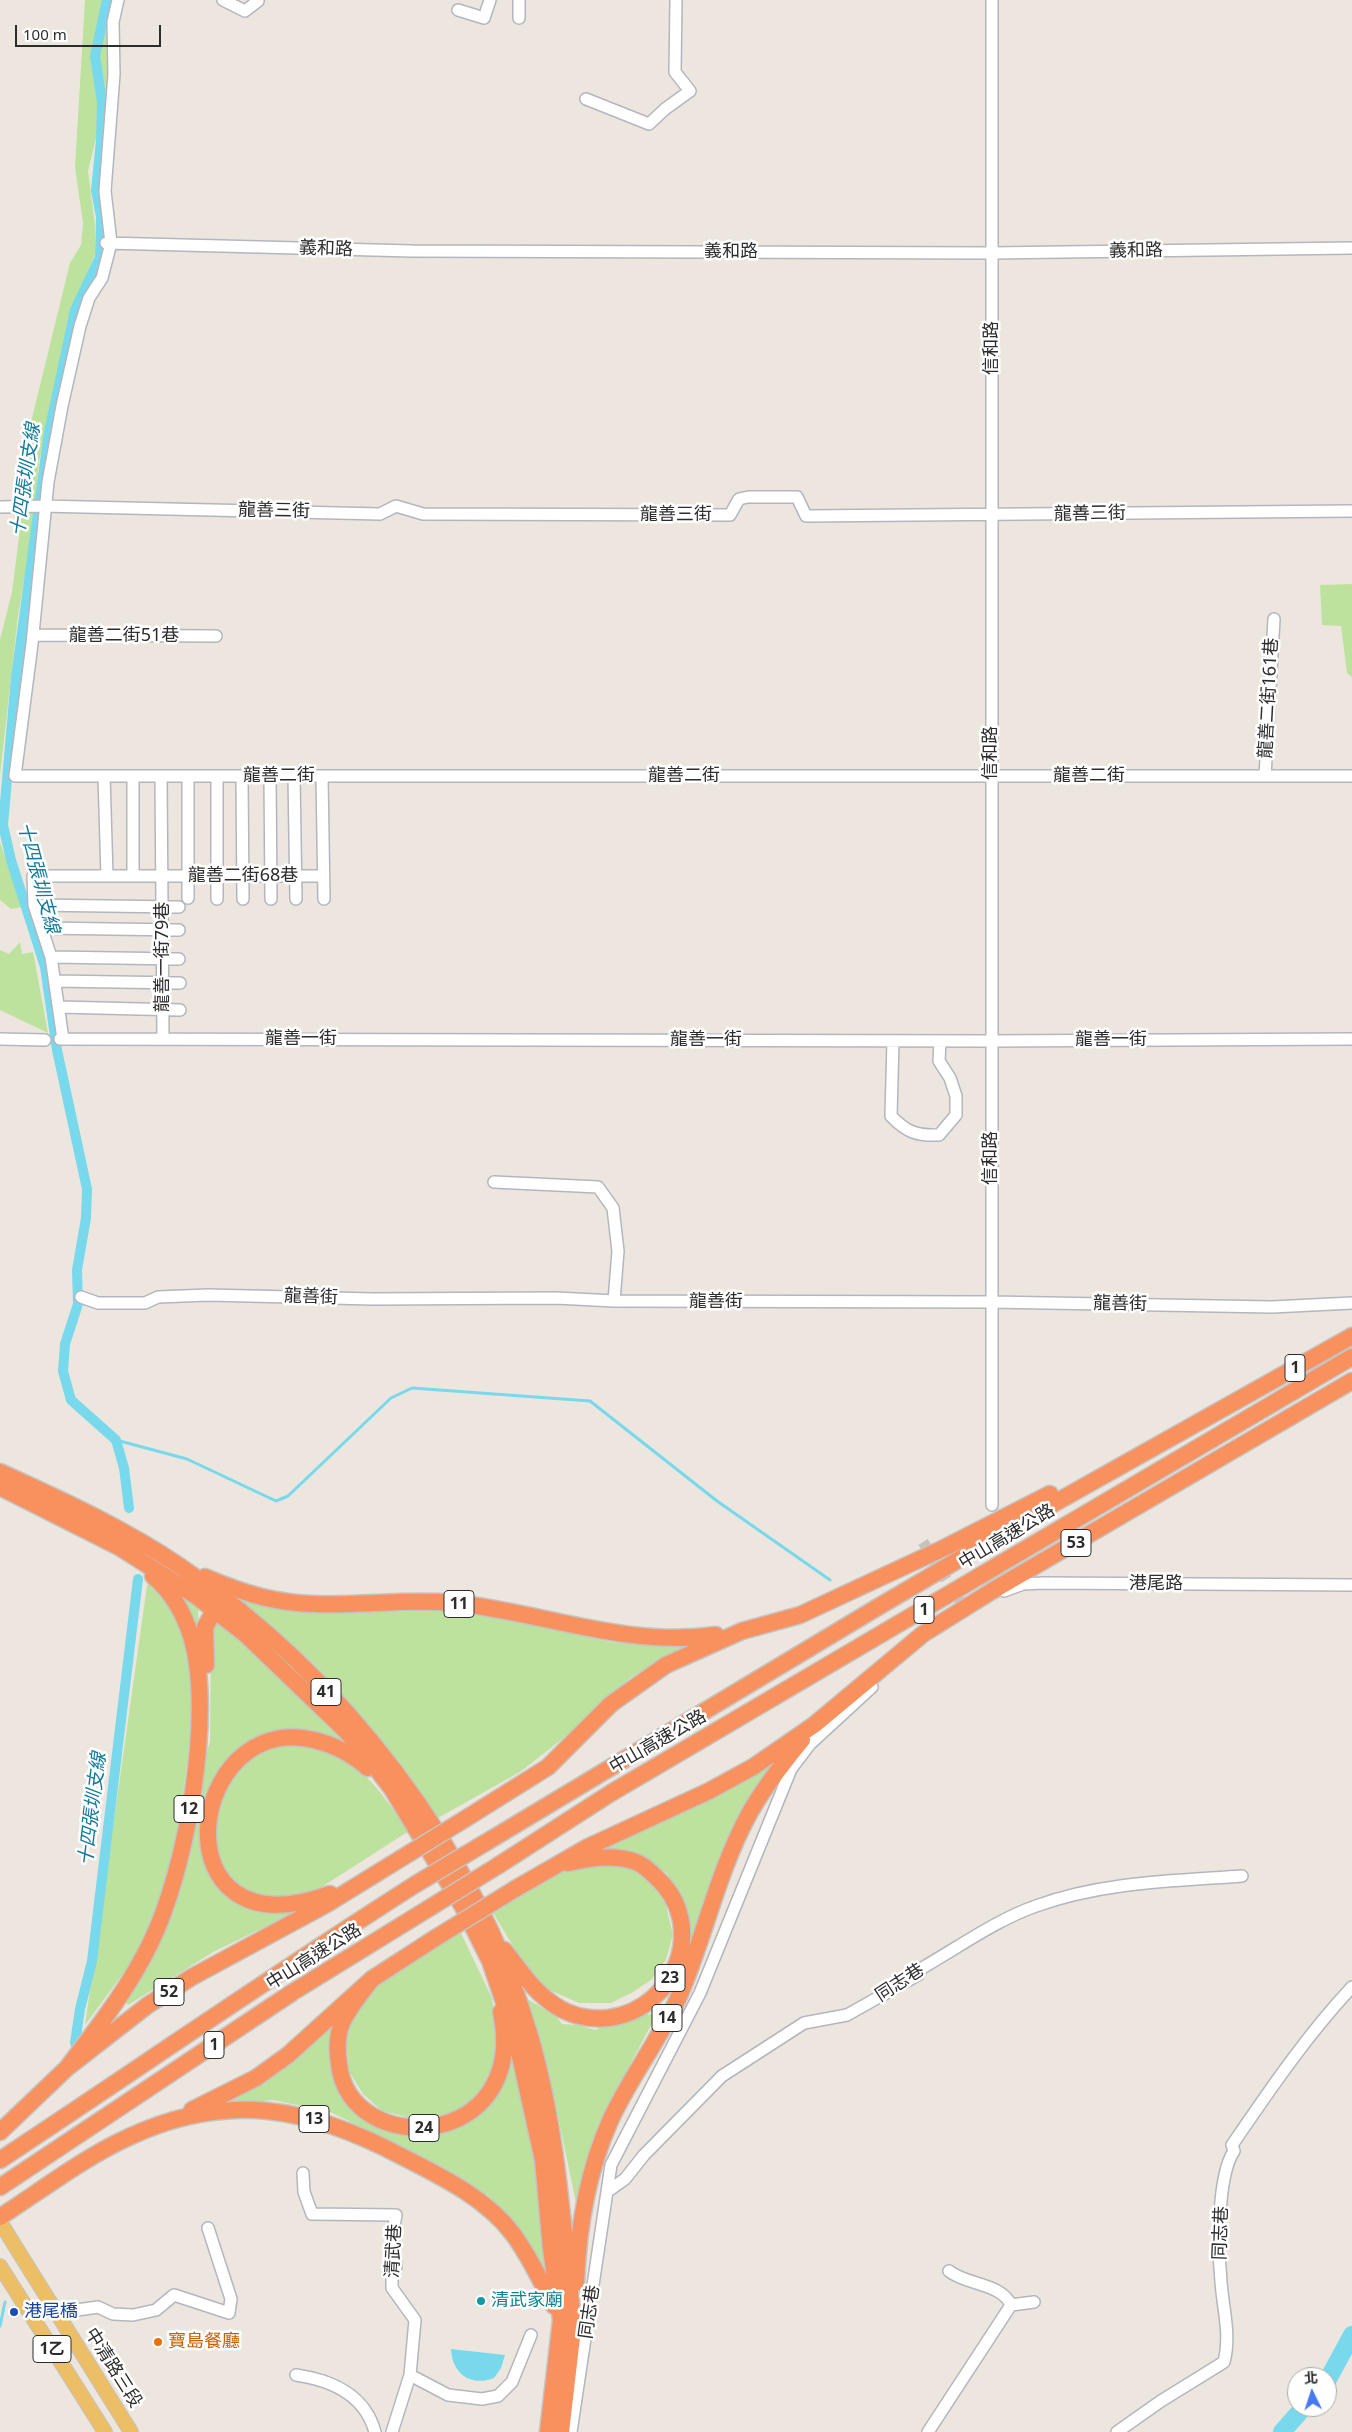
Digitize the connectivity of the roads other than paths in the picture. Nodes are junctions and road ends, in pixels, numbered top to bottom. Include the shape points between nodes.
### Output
1 (118, 0) edge
2 (223, 0) edge
3 (490, 0) edge
4 (519, 0) edge
5 (676, 0) edge
6 (992, 0) edge
7 (258, 1) dead end
8 (458, 10) dead end
9 (519, 18) dead end
10 (586, 99) dead end
11 (108, 243) junction
12 (1352, 248) edge
13 (992, 253) junction
14 (0, 506) edge
15 (44, 506) junction
16 (1352, 511) edge
17 (992, 515) junction
18 (1274, 619) dead end
19 (33, 635) junction
20 (216, 636) dead end
21 (104, 776) junction
22 (133, 776) junction
23 (161, 776) junction
24 (188, 776) junction
25 (216, 776) junction
26 (242, 776) junction
27 (270, 776) junction
28 (294, 776) junction
29 (322, 776) junction
30 (991, 776) junction
31 (1265, 776) junction
32 (1352, 776) edge
33 (107, 876) junction
34 (133, 876) junction
35 (162, 876) junction
36 (188, 876) junction
37 (217, 876) junction
38 (243, 876) junction
39 (271, 876) junction
40 (296, 876) junction
41 (323, 876) junction
42 (188, 898) dead end
43 (217, 899) dead end
44 (243, 899) dead end
45 (271, 899) dead end
46 (296, 899) dead end
47 (324, 899) dead end
48 (34, 905) junction
49 (162, 907) junction
50 (179, 907) dead end
51 (42, 928) junction
52 (162, 930) junction
53 (179, 930) dead end
54 (51, 957) junction
55 (163, 959) junction
56 (179, 960) dead end
57 (55, 980) junction
58 (163, 982) junction
59 (180, 982) dead end
60 (60, 1007) junction
61 (163, 1009) junction
62 (180, 1010) dead end
63 (0, 1039) edge
64 (62, 1039) joint
65 (163, 1039) junction
66 (1352, 1039) edge
67 (45, 1040) dead end
68 (893, 1041) junction
69 (940, 1041) junction
70 (990, 1041) junction
71 (494, 1182) dead end
72 (81, 1297) dead end
73 (614, 1302) junction
74 (991, 1302) junction
75 (1352, 1303) edge
76 (1352, 1336) edge
77 (1352, 1357) edge
78 (1352, 1381) edge
79 (1238, 1400) junction
80 (0, 1472) edge
81 (0, 1487) edge
82 (992, 1505) dead end
83 (119, 1547) junction
84 (179, 1566) junction
85 (1352, 1586) edge
86 (218, 1603) junction
87 (968, 1613) joint
88 (742, 1631) junction
89 (814, 1725) junction
90 (193, 1783) junction
91 (392, 1789) junction
92 (547, 1869) junction
93 (1242, 1876) dead end
94 (360, 1882) junction
95 (492, 1934) junction
96 (490, 1961) junction
97 (372, 1979) junction
98 (1352, 1988) edge
99 (67, 2068) junction
100 (161, 2125) junction
101 (0, 2132) edge
102 (0, 2160) edge
103 (303, 2173) dead end
104 (0, 2187) edge
105 (608, 2191) junction
106 (3, 2217) edge
107 (208, 2228) dead end
108 (0, 2266) edge
109 (950, 2271) dead end
110 (1034, 2302) dead end
111 (1011, 2305) junction
112 (56, 2313) junction
113 (561, 2320) junction
114 (574, 2330) junction
115 (531, 2335) dead end
116 (296, 2375) dead end
117 (410, 2375) junction
118 (1121, 2430) edge
119 (105, 2432) edge
120 (131, 2432) edge
121 (375, 2432) edge
122 (392, 2432) edge
123 (548, 2432) edge
124 (561, 2432) edge
125 (571, 2432) edge
126 (928, 2432) edge

1 - 11 street via 113,22 114,74 105,191
2 - 7 street via 245,11
3 - 8 street via 484,18
4 - 9 street
5 - 10 street via 675,72 690,91 649,124
6 - 13 street, 信和路
11 - 13 street, 義和路 via 422,251
11 - 15 street via 102,278 89,298 80,326
12 - 13 street, 義和路
13 - 17 street, 信和路
14 - 15 street
15 - 17 street, 龍善三街 via 380,514 396,506 423,514 730,515 739,499 797,497 806,516
15 - 19 street
16 - 17 street, 龍善三街
17 - 30 street, 信和路
18 - 31 street, 龍善二街161巷
19 - 20 street, 龍善二街51巷
19 - 21 street, 龍善二街 via 15,776
21 - 22 street, 龍善二街
21 - 33 street
22 - 23 street, 龍善二街
22 - 34 street
23 - 24 street, 龍善二街
23 - 35 street, 龍善二街68巷
24 - 25 street, 龍善二街
24 - 36 street
25 - 26 street, 龍善二街
25 - 37 street
26 - 27 street, 龍善二街
26 - 38 street
27 - 28 street, 龍善二街
27 - 39 street
28 - 29 street, 龍善二街
28 - 40 street
29 - 30 street, 龍善二街
29 - 41 street
30 - 31 street, 龍善二街
30 - 70 street, 信和路
31 - 32 street, 龍善二街
33 - 34 street, 龍善二街68巷
33 - 48 street, 龍善二街68巷 via 34,876
34 - 35 street, 龍善二街68巷
35 - 36 street, 龍善二街68巷
35 - 49 street, 龍善一街79巷
36 - 37 street, 龍善二街68巷
36 - 42 street
37 - 38 street, 龍善二街68巷
37 - 43 street
38 - 39 street, 龍善二街68巷
38 - 44 street
39 - 40 street, 龍善二街68巷
39 - 45 street
40 - 41 street, 龍善二街68巷
40 - 46 street
41 - 47 street
48 - 49 street
48 - 51 street, 龍善二街68巷
49 - 50 street
49 - 52 street, 龍善一街79巷
51 - 52 street
51 - 54 street, 龍善二街68巷
52 - 53 street
52 - 55 street, 龍善一街79巷
54 - 55 street
54 - 57 street, 龍善二街68巷
55 - 56 street
55 - 58 street, 龍善一街79巷
57 - 58 street
57 - 60 street, 龍善二街68巷
58 - 59 street
58 - 61 street, 龍善一街79巷
60 - 61 street
60 - 64 street, 龍善二街68巷
61 - 62 street
61 - 65 street, 龍善一街79巷
63 - 67 street
64 - 65 street, 龍善一街
65 - 68 street, 龍善一街
66 - 70 street, 龍善一街
68 - 69 street, 龍善一街
68 - 69 street via 891,1116 919,1136 939,1135 956,1115 956,1096 939,1061
69 - 70 street, 龍善一街
70 - 74 street, 信和路
71 - 73 street via 598,1186 614,1208 618,1251
72 - 73 street, 龍善街 via 98,1303 145,1303 158,1297 208,1295 373,1299 556,1298
73 - 74 street, 龍善街
74 - 75 street, 龍善街 via 1272,1306
74 - 82 street, 信和路
76 - 79 highway, 中山高速公路 / 1
77 - 104 highway, 中山高速公路 / 1, bridge via 611,1793 293,1992
78 - 89 highway, 53 via 923,1634
79 - 88 highway via 946,1547 800,1615
79 - 102 highway, 中山高速公路 / 1, bridge via 878,1607 416,1884 296,1960
80 - 84 highway via 87,1513
81 - 83 highway
83 - 86 highway
83 - 90 highway, 12 via 166,1589 191,1637 197,1660 200,1715
84 - 86 highway
84 - 88 highway, 11 via 231,1588 286,1601 453,1603 612,1633 662,1639
85 - 87 street, 港尾路 via 1043,1583 1009,1588
86 - 90 highway via 205,1626 208,1712
86 - 91 highway via 245,1634 346,1731
86 - 95 highway, 41 via 280,1646 350,1719 416,1799 473,1895
87 - 105 street, 同志巷 via 919,1647 864,1694 810,1744 791,1769 700,1993 611,2165
88 - 94 highway, bridge via 666,1665 637,1684 611,1704 548,1767
89 - 92 highway via 753,1767 709,1791 630,1826
89 - 114 highway, 14 via 776,1771 749,1814 679,1996 611,2120 585,2204 576,2268
90 - 99 highway, 12 via 179,1867 152,1942 111,2011
91 - 94 highway via 336,1746 300,1737 281,1737 252,1748 238,1759 220,1784 212,1806 207,1839 210,1859 233,1891 253,1902 276,1905 308,1902
91 - 96 highway via 463,1907
92 - 95 highway, 23 via 582,1860 610,1858 636,1862 666,1886 676,1901 682,1922 682,1942 677,1965 658,1995 646,2005 618,2016 580,2017 549,2002 530,1984
92 - 97 highway, bridge
93 - 105 street, 同志巷 via 1126,1884 1057,1900 1016,1914 846,2015 804,2023 722,2076 625,2178
94 - 99 highway, 52 via 148,2005
95 - 114 highway via 530,2037 553,2138
96 - 97 highway, 24 via 502,2020 500,2068 493,2086 472,2111 457,2121 438,2127 416,2128 378,2118 364,2109 344,2083 337,2050 341,2024
96 - 113 highway via 516,2038 543,2160
97 - 100 highway via 288,2055 256,2078
98 - 118 street, 同志巷 via 1269,2090 1232,2145 1234,2151 1226,2162 1220,2217 1220,2281 1229,2345 1224,2362
99 - 101 highway, 52
100 - 106 highway, 13 via 128,2138 92,2158
100 - 113 highway, 13 via 205,2114 258,2110 297,2114 364,2136 450,2182 494,2214 531,2261
103 - 117 street, 清武巷 via 304,2192 312,2214 396,2216 392,2236 396,2267 392,2288 415,2320
105 - 125 street, 同志巷
106 - 112 main road, 中清路三段 / 1乙
107 - 112 street via 231,2299 229,2313 174,2295 156,2310 133,2315 113,2314 98,2307
108 - 119 main road, 1乙
109 - 111 street via 991,2288
110 - 111 street
111 - 126 street
112 - 120 main road, 中清路三段 / 1乙
113 - 123 highway
114 - 124 highway
115 - 117 street via 512,2382 498,2396 482,2399 448,2395
116 - 121 street via 320,2379 362,2404
117 - 122 street, 清武巷

